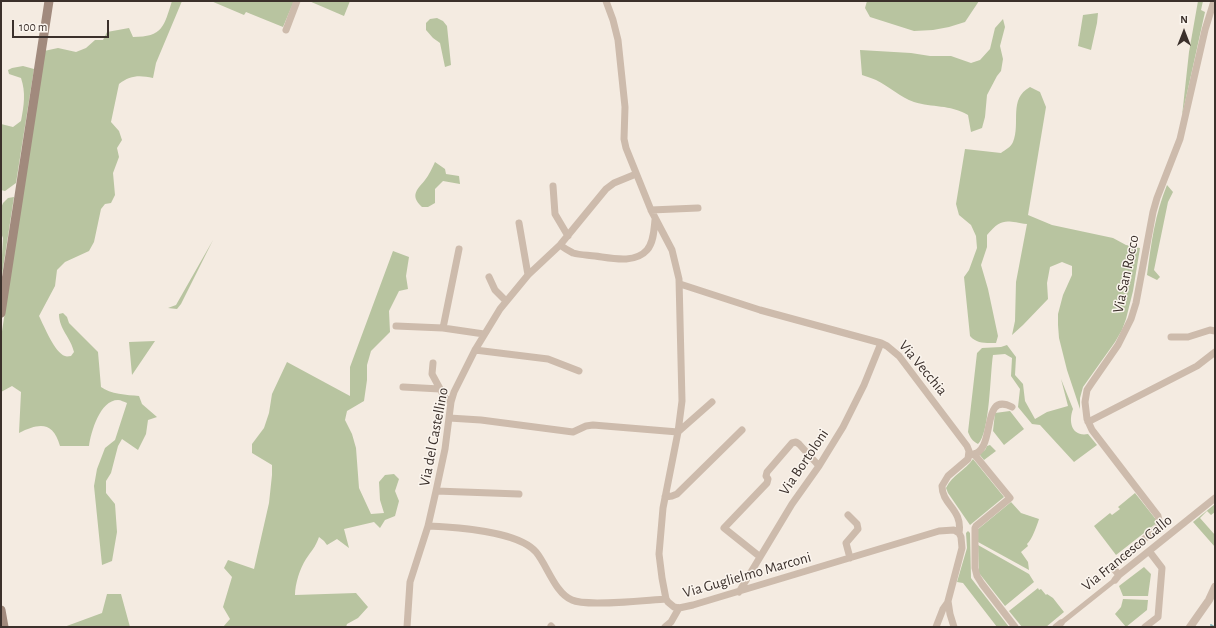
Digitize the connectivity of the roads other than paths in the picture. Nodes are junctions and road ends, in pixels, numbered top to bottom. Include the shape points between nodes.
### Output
1 (49, 1) edge
2 (297, 1) edge
3 (606, 1) edge
4 (1214, 1) edge
5 (286, 30) dead end
6 (635, 173) junction
7 (553, 186) dead end
8 (698, 208) dead end
9 (651, 210) junction
10 (655, 220) junction
11 (519, 223) dead end
12 (568, 236) junction
13 (560, 245) junction
14 (459, 249) dead end
15 (528, 275) junction
16 (489, 277) dead end
17 (680, 284) junction
18 (506, 300) junction
19 (1, 313) edge
20 (396, 326) dead end
21 (443, 328) junction
22 (1215, 331) edge
23 (484, 334) junction
24 (1171, 337) dead end
25 (881, 342) junction
26 (475, 350) junction
27 (1215, 352) edge
28 (434, 363) dead end
29 (579, 371) dead end
30 (403, 387) dead end
31 (440, 389) junction
32 (451, 402) junction
33 (712, 402) dead end
34 (1012, 407) dead end
35 (449, 418) junction
36 (1088, 422) junction
37 (742, 430) dead end
38 (678, 432) junction
39 (971, 455) junction
40 (819, 466) junction
41 (436, 491) junction
42 (519, 494) dead end
43 (665, 497) junction
44 (1215, 498) edge
45 (848, 515) dead end
46 (428, 526) junction
47 (975, 528) junction
48 (959, 532) junction
49 (1149, 551) junction
50 (760, 556) junction
51 (850, 558) junction
52 (1117, 578) junction
53 (1215, 588) edge
54 (739, 592) junction
55 (666, 599) junction
56 (948, 601) junction
57 (679, 608) junction
58 (1, 610) edge
59 (1058, 625) edge
60 (4, 627) edge
61 (407, 627) edge
62 (665, 627) edge
63 (936, 627) edge
64 (954, 627) edge
65 (1016, 627) edge
66 (1145, 627) edge
67 (1190, 627) edge

1 - 19 main road
2 - 5 street
3 - 6 street, Via Guglielmo Marconi via 618,40 626,107 624,139
4 - 36 street, Via San Rocco via 1180,139 1153,212 1136,303 1118,345 1090,384 1085,408
6 - 9 street, Via Guglielmo Marconi
6 - 12 street, Via del Castellino via 606,189
7 - 12 street via 555,214
8 - 9 street
9 - 10 street, Via Guglielmo Marconi
10 - 13 street via 648,248 635,257 618,259 573,253
10 - 17 street, Via Guglielmo Marconi via 674,257
11 - 15 street
12 - 13 street, Via del Castellino
13 - 15 street, Via del Castellino
14 - 21 street
15 - 18 street, Via del Castellino
16 - 18 street via 495,290
17 - 25 street, Via Vecchia via 760,310
17 - 38 street, Via Guglielmo Marconi via 682,387
18 - 23 street, Via del Castellino
20 - 21 street
21 - 23 street
22 - 24 street via 1210,330 1188,337
23 - 26 street, Via del Castellino
25 - 39 street, Via Vecchia via 899,356 964,440
25 - 40 street, Via Bortoloni via 857,401
26 - 29 street via 548,359
26 - 32 street, Via del Castellino
27 - 36 street via 1197,366
28 - 31 street via 432,374
30 - 31 street
31 - 32 street
32 - 35 street, Via del Castellino
33 - 38 street
34 - 39 street via 1002,404 993,410 985,443
35 - 38 street via 573,432 592,425
35 - 41 street, Via del Castellino
36 - 52 street, Via San Rocco via 1160,521 1158,527 1115,565
37 - 43 street via 677,494
38 - 43 street, Via Guglielmo Marconi
39 - 47 street, Via Vecchia via 1010,498
39 - 48 street via 948,476 942,486 943,494 959,520
40 - 50 street, Via Bortoloni
40 - 50 street via 799,444 792,443 767,472 767,483 724,528
41 - 42 street
41 - 46 street, Via del Castellino
43 - 55 street, Via Guglielmo Marconi via 659,554
44 - 49 street, Via Francesco Gallo
45 - 51 street via 857,524 858,529 846,543
46 - 55 street via 462,527 504,536 526,545 535,551 563,594 576,602
46 - 61 street, Via del Castellino via 410,582
47 - 48 street, Via Vecchia
47 - 65 street via 977,576
48 - 51 street, Via Guglielmo Marconi via 939,531
48 - 56 street via 962,548
49 - 52 street, Via Francesco Gallo
49 - 66 street via 1162,568 1158,617
50 - 54 street, Via Bortoloni
51 - 54 street, Via Guglielmo Marconi
52 - 59 street, Via Francesco Gallo
53 - 67 street
54 - 57 street, Via Guglielmo Marconi
55 - 57 street, Via Guglielmo Marconi via 670,605
56 - 63 street
56 - 64 street
57 - 62 street
58 - 60 main road

